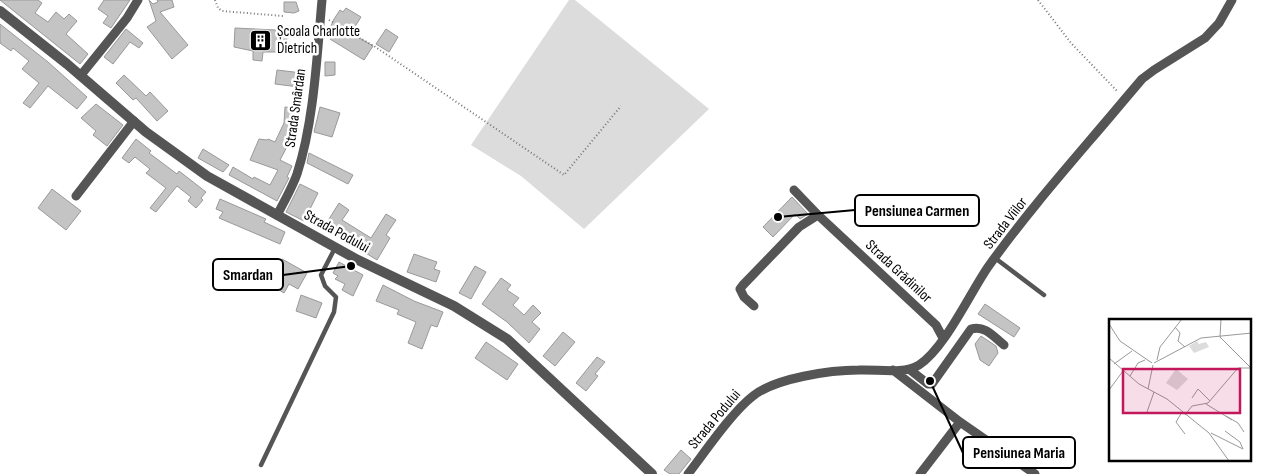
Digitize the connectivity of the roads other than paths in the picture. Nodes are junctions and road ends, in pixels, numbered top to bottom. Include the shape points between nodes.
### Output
1 (138, 0) edge
2 (322, 0) edge
3 (1232, 0) edge
4 (2, 15) edge
5 (81, 75) junction
6 (134, 121) junction
7 (794, 190) dead end
8 (76, 196) dead end
9 (278, 215) junction
10 (818, 215) junction
11 (335, 248) junction
12 (995, 258) junction
13 (1044, 295) dead end
14 (754, 306) dead end
15 (943, 338) junction
16 (1004, 345) dead end
17 (909, 369) junction
18 (892, 370) junction
19 (960, 422) junction
20 (261, 465) dead end
21 (642, 470) edge
22 (652, 474) edge
23 (688, 474) edge
24 (920, 474) edge
25 (1035, 474) edge

1 - 5 street via 128,18
2 - 9 street, Strada Smârdan via 301,162
3 - 12 street, Strada Viilor via 1205,38 1154,70 1124,99
4 - 5 street, Strada Podului
5 - 6 street, Strada Podului
6 - 8 street
6 - 9 street, Strada Podului via 179,158
7 - 10 street, Strada Grădinilor
9 - 11 street, Strada Podului
10 - 14 street via 799,227 743,284 742,294
10 - 15 street, Strada Grădinilor via 936,325
11 - 20 lane via 322,275 325,286 336,297 334,312
11 - 21 street, Strada Podului via 454,306 508,339
12 - 13 lane
12 - 15 street, Strada Viilor
15 - 17 street, Strada Viilor via 924,361
16 - 17 street via 978,327 971,330 932,384
17 - 18 street
18 - 19 street
18 - 23 street, Strada Podului via 826,373 767,388 746,402
19 - 24 street
19 - 25 street
21 - 22 street, Strada Podului

